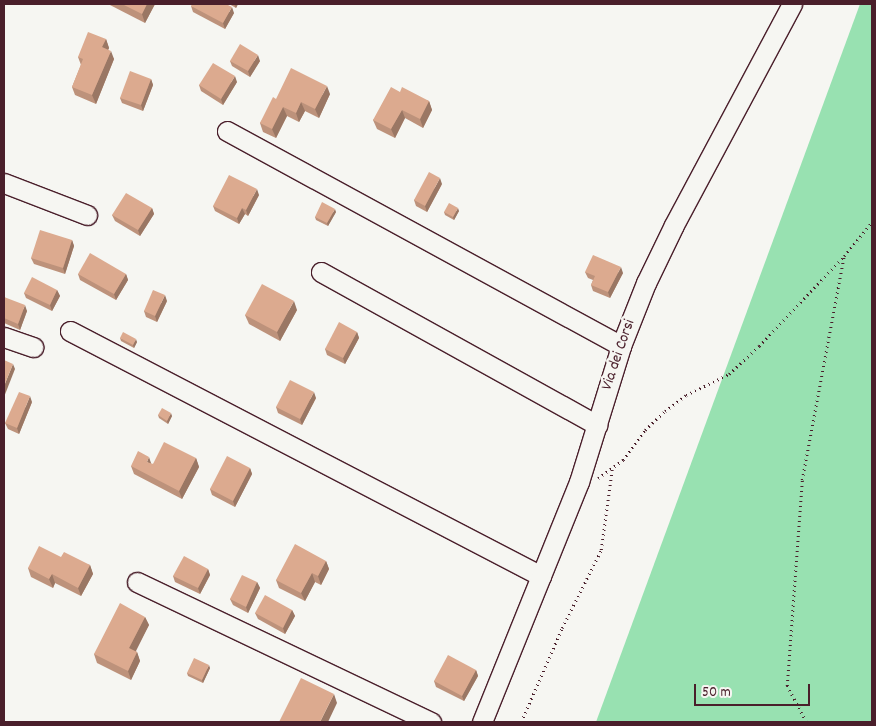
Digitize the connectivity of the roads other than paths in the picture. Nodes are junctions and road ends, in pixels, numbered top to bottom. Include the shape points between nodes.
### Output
1 (792, 4) edge
2 (227, 132) dead end
3 (4, 183) edge
4 (87, 215) dead end
5 (321, 272) dead end
6 (70, 332) dead end
7 (4, 337) edge
8 (621, 346) junction
9 (33, 348) dead end
10 (597, 424) junction
11 (542, 576) junction
12 (137, 582) dead end
13 (431, 722) edge
14 (482, 722) edge

1 - 8 street, Via dei Corsi via 657,259
2 - 8 street
3 - 4 street
5 - 10 street
6 - 11 street
7 - 9 street
8 - 10 street, Via dei Corsi
10 - 11 street, Via dei Corsi via 582,474
11 - 14 street, Via dei Corsi
12 - 13 street

